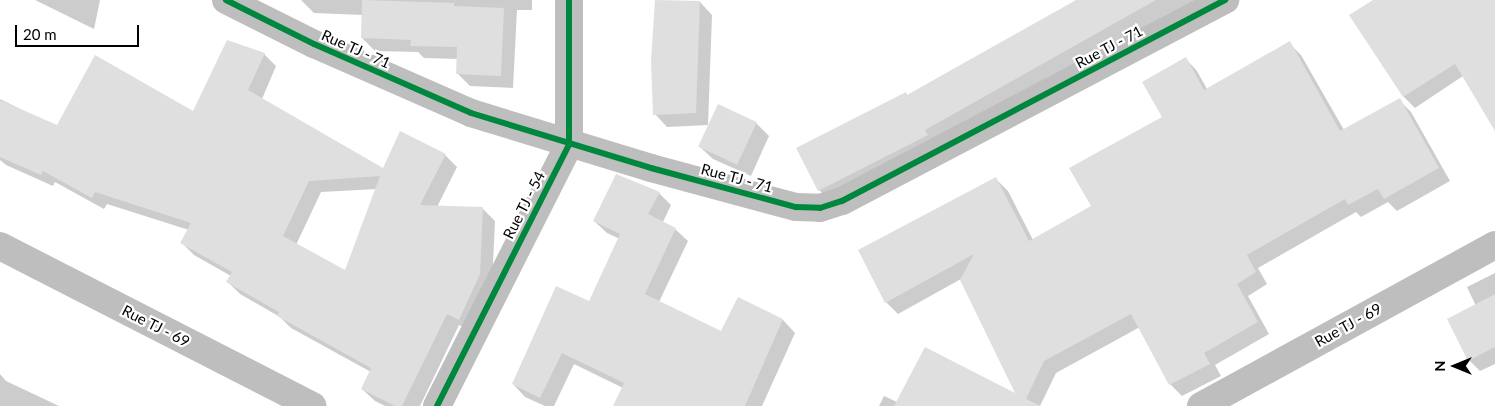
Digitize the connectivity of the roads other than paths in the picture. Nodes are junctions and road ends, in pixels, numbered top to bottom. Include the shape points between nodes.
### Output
1 (226, 0) edge
2 (568, 0) edge
3 (1225, 0) edge
4 (569, 145) junction
5 (1495, 245) edge
6 (0, 246) edge
7 (312, 406) edge
8 (437, 406) edge
9 (1201, 406) edge

1 - 4 street, Rue TJ - 71 via 314,44 471,113
2 - 4 street, Rue TJ - 54
3 - 4 street, Rue TJ - 71 via 842,201 820,208 796,207
4 - 8 street, Rue TJ - 54
5 - 9 street, Rue TJ - 69
6 - 7 street, Rue TJ - 69

